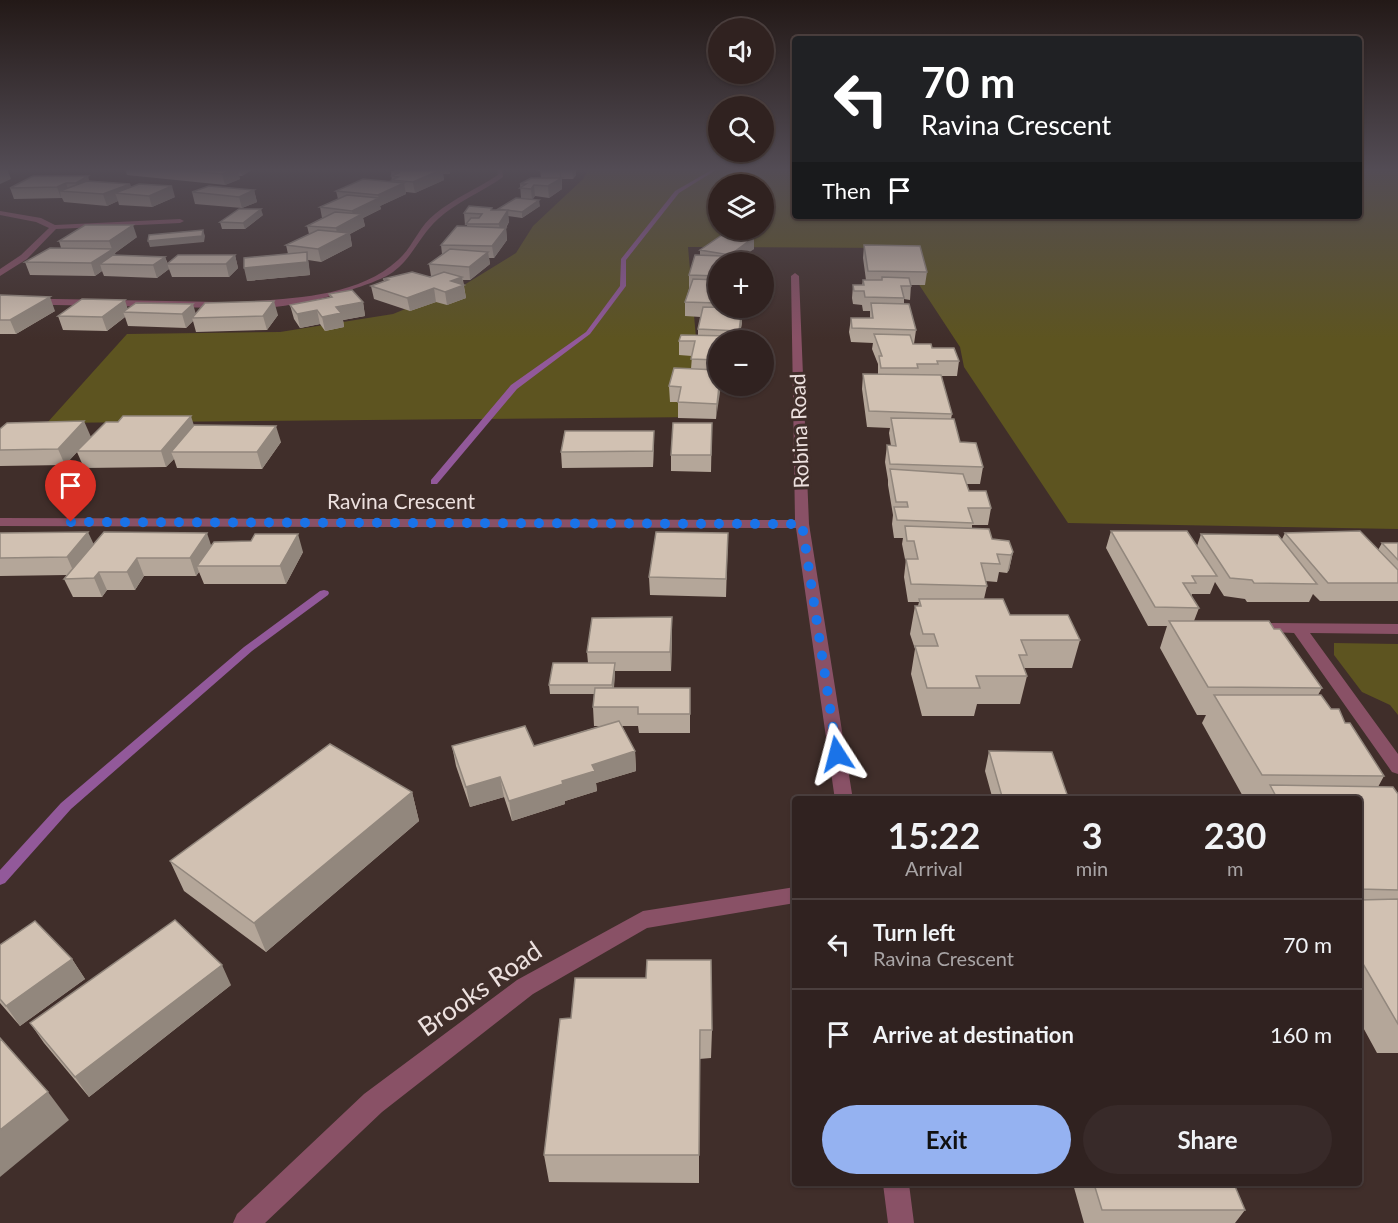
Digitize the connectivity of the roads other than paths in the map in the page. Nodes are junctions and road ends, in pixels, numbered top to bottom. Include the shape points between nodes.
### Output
1 (50, 225) edge
2 (94, 225) edge
3 (426, 225) edge
4 (54, 227) junction
5 (0, 273) edge
6 (795, 276) dead end
7 (0, 301) edge
8 (234, 304) edge
9 (246, 304) edge
10 (0, 522) edge
11 (802, 524) junction
12 (1242, 628) edge
13 (1299, 629) junction
14 (1398, 629) edge
15 (1398, 767) edge
16 (843, 796) edge
17 (792, 895) edge
18 (896, 1186) edge
19 (246, 1223) edge
20 (901, 1223) edge

1 - 4 street
2 - 4 street
3 - 9 street via 402,260 380,276 341,292 279,303
4 - 5 street via 24,257
6 - 11 street, Robina Road
7 - 8 street
10 - 11 street, Ravina Crescent
11 - 16 street, Robina Road
12 - 13 street
13 - 14 street
13 - 15 street
17 - 19 street, Brooks Road via 643,920 525,987 373,1103
18 - 20 street

